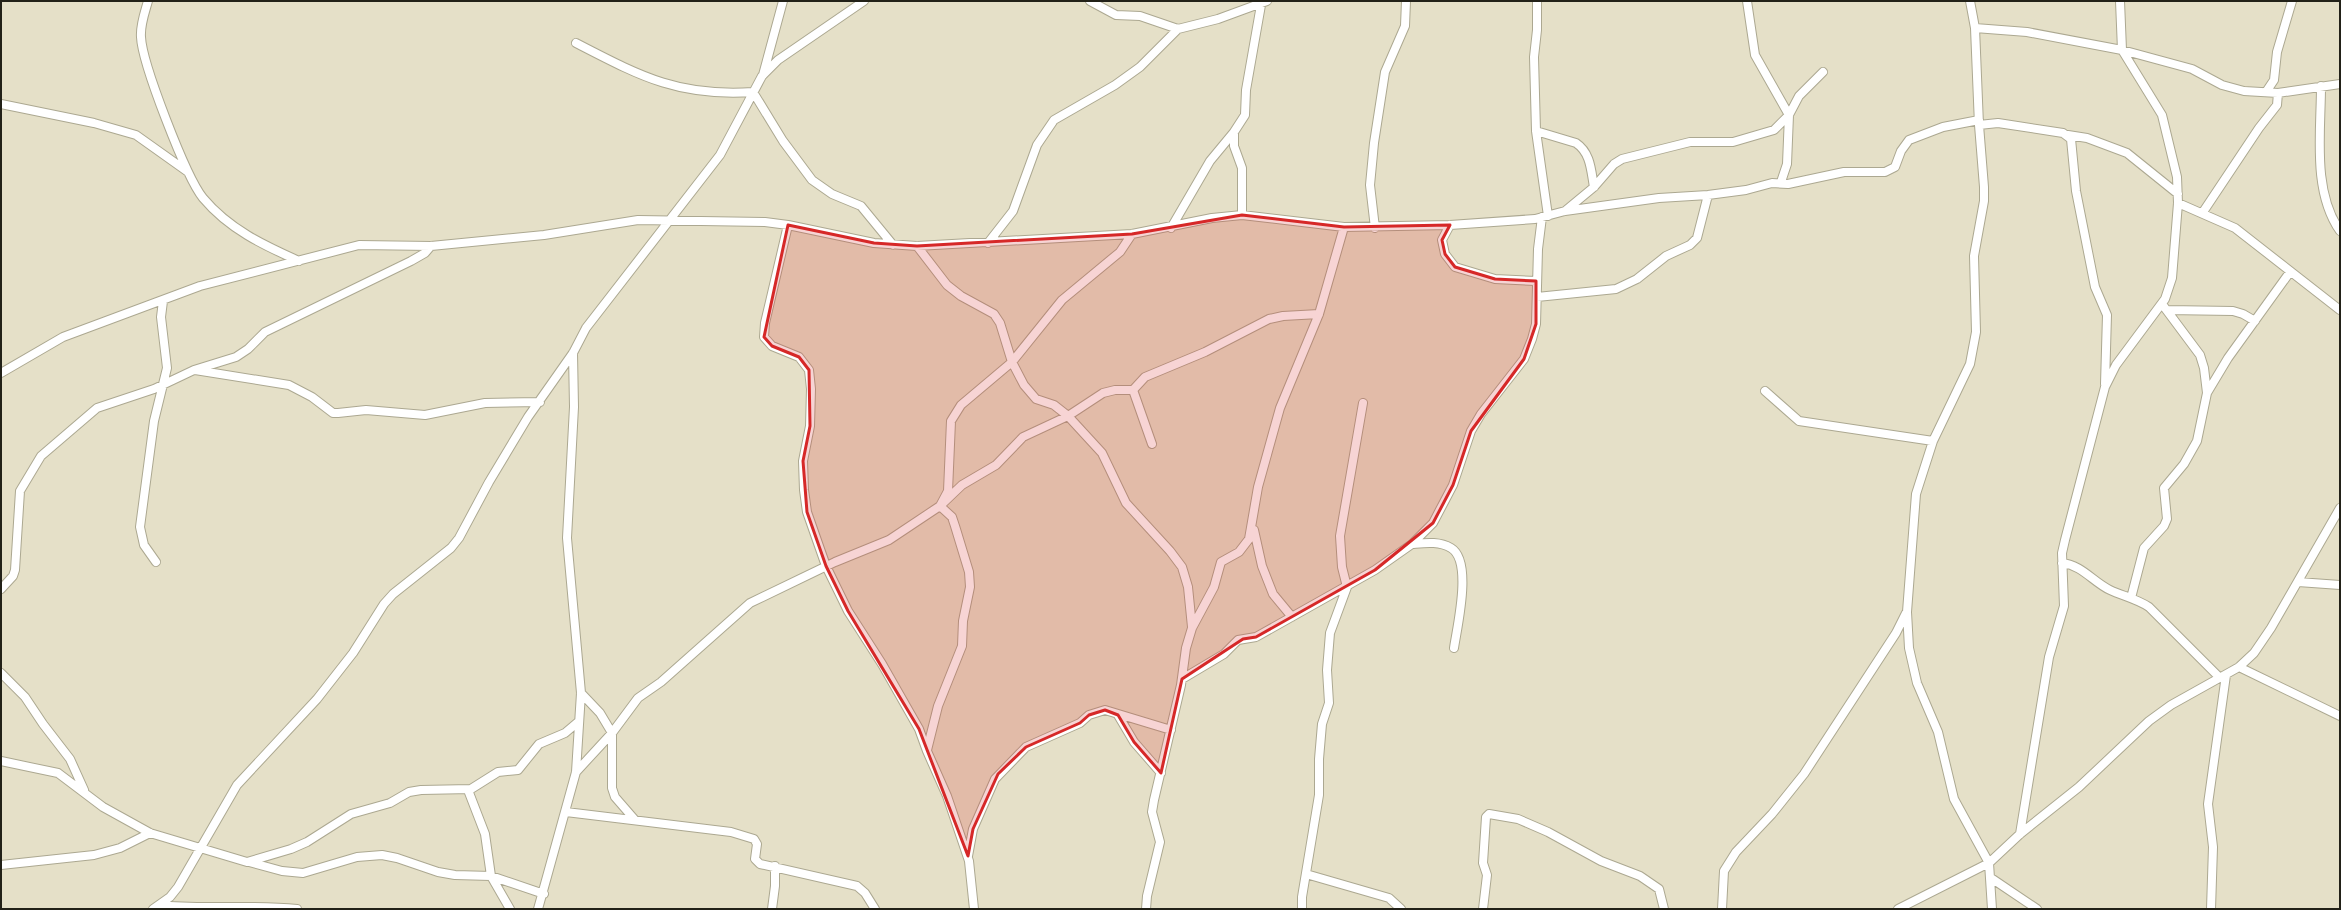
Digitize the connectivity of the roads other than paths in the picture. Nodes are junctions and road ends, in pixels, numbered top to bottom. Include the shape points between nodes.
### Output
1 (148, 1) edge
2 (783, 1) edge
3 (864, 1) edge
4 (1090, 1) edge
5 (1406, 1) edge
6 (1537, 1) edge
7 (1747, 1) edge
8 (1970, 1) edge
9 (2120, 1) edge
10 (2292, 1) edge
11 (1264, 3) edge
12 (1974, 28) junction
13 (1178, 29) junction
14 (576, 43) dead end
15 (2122, 50) junction
16 (1823, 72) dead end
17 (762, 76) junction
18 (2340, 84) edge
19 (2321, 86) junction
20 (753, 92) junction
21 (2266, 92) junction
22 (2278, 93) junction
23 (1, 104) edge
24 (1789, 115) junction
25 (1979, 123) junction
26 (1536, 131) junction
27 (1234, 132) junction
28 (2068, 135) junction
29 (189, 172) junction
30 (1781, 182) junction
31 (1594, 187) junction
32 (1708, 195) junction
33 (2178, 198) junction
34 (1565, 211) junction
35 (2203, 212) junction
36 (1242, 215) junction
37 (1545, 217) junction
38 (671, 220) junction
39 (788, 225) junction
40 (1450, 225) junction
41 (1170, 228) junction
42 (1344, 228) junction
43 (1375, 228) junction
44 (2340, 231) edge
45 (1132, 234) junction
46 (988, 243) junction
47 (893, 245) junction
48 (431, 246) junction
49 (917, 246) junction
50 (299, 261) junction
51 (2290, 272) junction
52 (1536, 281) junction
53 (1538, 297) junction
54 (163, 301) junction
55 (2165, 307) junction
56 (2340, 310) edge
57 (1319, 314) junction
58 (2255, 321) junction
59 (573, 353) junction
60 (1012, 362) junction
61 (194, 370) junction
62 (1, 373) edge
63 (164, 384) junction
64 (2105, 387) junction
65 (1133, 390) junction
66 (1765, 391) dead end
67 (2207, 393) junction
68 (540, 402) junction
69 (1363, 403) dead end
70 (1068, 416) junction
71 (1933, 441) junction
72 (1152, 444) dead end
73 (940, 506) junction
74 (2340, 508) edge
75 (1253, 527) junction
76 (1412, 544) junction
77 (156, 562) dead end
78 (2062, 563) junction
79 (826, 566) junction
80 (2298, 582) junction
81 (2340, 585) edge
82 (1347, 587) junction
83 (1, 589) edge
84 (2131, 598) junction
85 (1906, 612) junction
86 (1292, 618) junction
87 (1192, 628) junction
88 (1454, 648) dead end
89 (2239, 667) junction
90 (1, 673) edge
91 (2223, 676) junction
92 (1182, 679) junction
93 (581, 693) junction
94 (1118, 715) junction
95 (2340, 716) edge
96 (578, 722) junction
97 (1171, 730) junction
98 (612, 733) junction
99 (927, 751) junction
100 (1, 761) edge
101 (576, 772) junction
102 (1161, 773) junction
103 (84, 790) junction
104 (468, 790) junction
105 (566, 812) junction
106 (635, 820) junction
107 (150, 833) junction
108 (2020, 834) junction
109 (202, 848) junction
110 (968, 856) junction
111 (247, 862) junction
112 (1989, 863) junction
113 (1, 865) edge
114 (775, 866) junction
115 (1306, 874) junction
116 (491, 876) junction
117 (1991, 878) junction
118 (544, 894) junction
119 (156, 907) edge
120 (297, 909) edge
121 (510, 909) edge
122 (538, 909) edge
123 (772, 909) edge
124 (875, 909) edge
125 (974, 909) edge
126 (1146, 909) edge
127 (1302, 909) edge
128 (1401, 909) edge
129 (1483, 909) edge
130 (1664, 909) edge
131 (1722, 909) edge
132 (1898, 909) edge
133 (1992, 909) edge
134 (2037, 909) edge
135 (2211, 909) edge

1 - 29 street via 141,29 146,63
2 - 17 street
3 - 17 street via 778,60
4 - 13 street via 1116,15 1140,16
5 - 43 street via 1405,26 1385,72 1374,143 1370,185
6 - 26 street via 1534,57
7 - 24 street via 1754,34 1755,55
8 - 12 street
9 - 15 street
10 - 21 street via 2278,52 2274,80
11 - 13 street via 1218,19
11 - 27 street via 1246,90 1246,115
12 - 15 street via 2027,32
12 - 25 street
13 - 46 street via 1140,67 1054,120 1037,145 1013,211
14 - 20 street via 636,74 668,85 722,94
15 - 21 street via 2192,69 2233,89
15 - 33 street via 2162,115 2177,177
16 - 24 street via 1799,96
17 - 20 street
18 - 19 street
19 - 22 street
19 - 44 street via 2321,169 2330,212
20 - 38 street via 720,155
20 - 47 street via 783,141 812,180 832,194 861,206
21 - 22 street
22 - 35 street via 2277,106 2259,128
23 - 29 street via 94,123 136,135
24 - 30 street via 1787,164
24 - 31 street via 1778,127 1758,137 1733,142 1690,142 1622,159 1614,164
25 - 28 street via 1998,123
25 - 30 street via 1943,127 1909,140 1901,151 1895,167 1885,172 1844,172 1788,184
25 - 71 street via 1984,201 1974,256 1976,332 1970,364
26 - 31 street via 1576,143 1581,147 1590,162
26 - 37 street
27 - 36 street via 1234,146 1242,168
27 - 41 street via 1214,156
28 - 33 street via 2087,138 2127,153
28 - 64 street via 2072,144 2076,191 2095,287 2107,315
29 - 50 street via 202,197 240,231
30 - 32 street
31 - 34 street
32 - 34 street via 1659,198
32 - 53 street via 1697,238 1690,245 1666,256 1637,279 1616,289
33 - 35 street
33 - 55 street via 2172,278
34 - 37 street
35 - 51 street via 2235,228
36 - 41 street via 1212,218
36 - 42 street
37 - 40 street
37 - 52 street
38 - 39 street via 766,222
38 - 48 street via 638,220 544,235
38 - 59 street via 586,328
39 - 47 street
39 - 79 street via 764,337 772,346 799,356 809,370 810,426 803,461 804,490 807,512
40 - 43 street
40 - 52 street via 1442,240 1445,254 1455,267 1495,279
41 - 45 street
42 - 43 street
42 - 57 street
45 - 46 street
45 - 60 street via 1117,255 1062,300
46 - 49 street
47 - 49 street
48 - 50 street via 359,245
48 - 61 street via 411,261 265,332 236,357
49 - 60 street via 947,285 961,296 994,314 1000,323
50 - 54 street via 200,286
51 - 56 street
51 - 58 street
52 - 53 street
53 - 76 street via 1536,324 1524,359 1481,414 1471,431 1453,485 1442,508 1433,523
54 - 62 street via 63,337
54 - 63 street via 161,317 167,361
55 - 58 street via 2233,311
55 - 64 street via 2116,366
55 - 67 street via 2200,356
57 - 65 street via 1269,319 1205,352 1145,377
57 - 75 street via 1280,408 1258,487
58 - 67 street
59 - 68 street
59 - 93 street via 574,407 567,538
60 - 70 street via 1024,385 1036,399 1054,405
60 - 73 street via 961,405 951,421 948,491
61 - 63 street
61 - 68 street via 289,385 338,414 366,410 425,415 485,403
63 - 77 street via 154,420 140,527 144,545
63 - 83 street via 97,408 41,456 20,491 15,570
64 - 78 street via 2065,540
65 - 70 street via 1103,393
65 - 72 street
66 - 71 street via 1799,421
67 - 84 street via 2196,441 2184,464 2164,488 2167,519 2144,548
68 - 109 street via 528,417 489,482 459,538 451,548 384,604 353,653 317,699 237,785
69 - 82 street via 1340,536 1342,567
70 - 73 street via 1023,438 996,465 962,485
70 - 87 street via 1102,453 1126,503 1182,567 1188,587
71 - 85 street via 1915,499
73 - 79 street via 889,540
73 - 99 street via 952,517 956,526 969,572 970,587 963,621 962,646 938,706
74 - 80 street
75 - 86 street via 1262,566 1274,594
75 - 87 street via 1250,539 1242,550 1221,562 1214,587
76 - 82 street
76 - 88 street via 1441,544 1458,555 1462,571
78 - 84 street via 2076,566 2108,590
78 - 108 street via 2064,606 2049,657
79 - 98 street via 750,603 661,682 638,698
79 - 99 street via 859,629 915,720
80 - 81 street
80 - 89 street via 2254,653
82 - 86 street
82 - 115 street via 1330,637 1327,670 1329,703 1322,724 1319,758 1320,795
84 - 91 street via 2149,607
85 - 112 street via 1911,663 1938,732 1954,799
85 - 131 street via 1891,640 1804,774 1772,814 1736,852 1724,872
86 - 92 street via 1256,637 1238,640 1224,654
87 - 92 street
89 - 91 street
89 - 95 street
90 - 103 street via 25,697 42,724 70,759
91 - 108 street via 2171,705 2149,721 2079,787
91 - 135 street via 2208,804 2213,847
92 - 97 street
93 - 96 street
93 - 98 street via 600,712
94 - 97 street
94 - 102 street via 1134,742
94 - 110 street via 1105,710 1099,711 1022,751 995,779 973,829
96 - 101 street
96 - 104 street via 565,733 539,744 518,770 501,772
97 - 102 street
98 - 101 street
98 - 106 street via 612,788 615,796
99 - 110 street via 947,796
100 - 103 street via 58,773
101 - 105 street
102 - 126 street via 1152,812 1160,842
103 - 107 street via 103,807
104 - 111 street via 409,792 390,803 351,814 308,842
104 - 116 street via 485,834
105 - 106 street
105 - 118 street
106 - 114 street via 736,834 754,840 757,844 755,859 760,864
107 - 109 street
107 - 113 street via 120,848 94,856
108 - 112 street
109 - 111 street
109 - 119 street via 178,887 170,897
110 - 125 street
111 - 116 street via 282,871 303,873 357,857 382,855 449,874
112 - 117 street
112 - 132 street
114 - 123 street
114 - 124 street via 857,886
115 - 127 street
115 - 128 street via 1389,898
116 - 118 street
116 - 121 street
117 - 133 street
117 - 134 street
118 - 122 street
119 - 120 street via 268,906
129 - 130 street via 1487,875 1483,863 1486,817 1489,814 1536,827 1601,861 1640,876 1659,889

